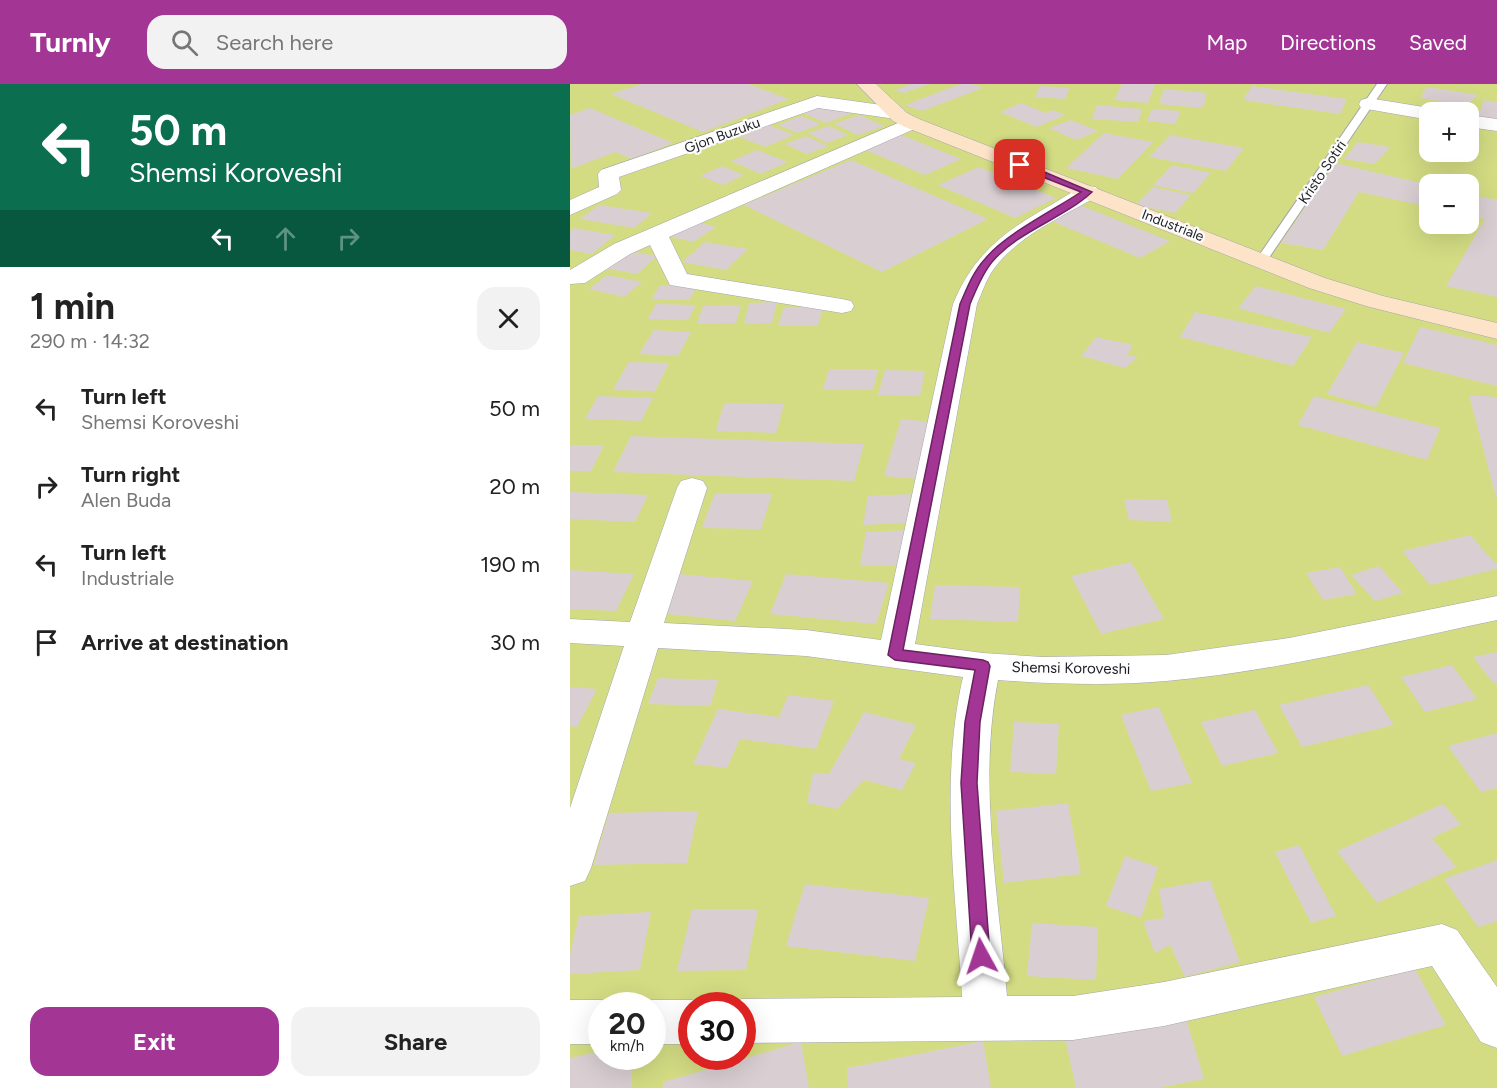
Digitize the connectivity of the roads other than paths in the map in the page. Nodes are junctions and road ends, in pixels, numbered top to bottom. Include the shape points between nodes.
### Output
1 (866, 84) edge
2 (1382, 84) edge
3 (1368, 104) junction
4 (1419, 112) edge
5 (904, 118) junction
6 (1479, 122) edge
7 (1497, 125) edge
8 (1088, 192) junction
9 (570, 208) edge
10 (657, 235) junction
11 (1262, 260) junction
12 (570, 277) edge
13 (842, 306) dead end
14 (1497, 331) edge
15 (692, 488) dead end
16 (1497, 608) edge
17 (570, 631) edge
18 (643, 636) junction
19 (895, 655) junction
20 (983, 666) junction
21 (570, 868) edge
22 (986, 1020) junction
23 (756, 1021) edge
24 (570, 1022) edge
25 (588, 1022) edge
26 (1497, 1026) edge

1 - 5 main road, Industriale
2 - 3 lane, Kristo Sotiri
3 - 4 street
3 - 11 lane, Kristo Sotiri
5 - 8 main road, Industriale
5 - 9 street, Gjon Buzuku via 830,102 802,105 608,174 610,190
5 - 10 street
6 - 7 street
8 - 11 main road, Industriale
8 - 19 street via 1004,246 982,269 965,304
10 - 12 street via 622,249 577,278
10 - 13 street via 678,280
11 - 14 main road, Industriale via 1375,301
15 - 18 street
16 - 20 street, Shemsi Koroveshi via 1289,651 1166,668 1042,670
17 - 18 street, Shemsi Koroveshi
18 - 19 street, Shemsi Koroveshi via 806,643
18 - 21 street
19 - 20 street, Shemsi Koroveshi
20 - 22 street via 972,722 969,783
22 - 23 street
22 - 26 street via 1073,1018 1164,1004 1442,944
24 - 25 street

